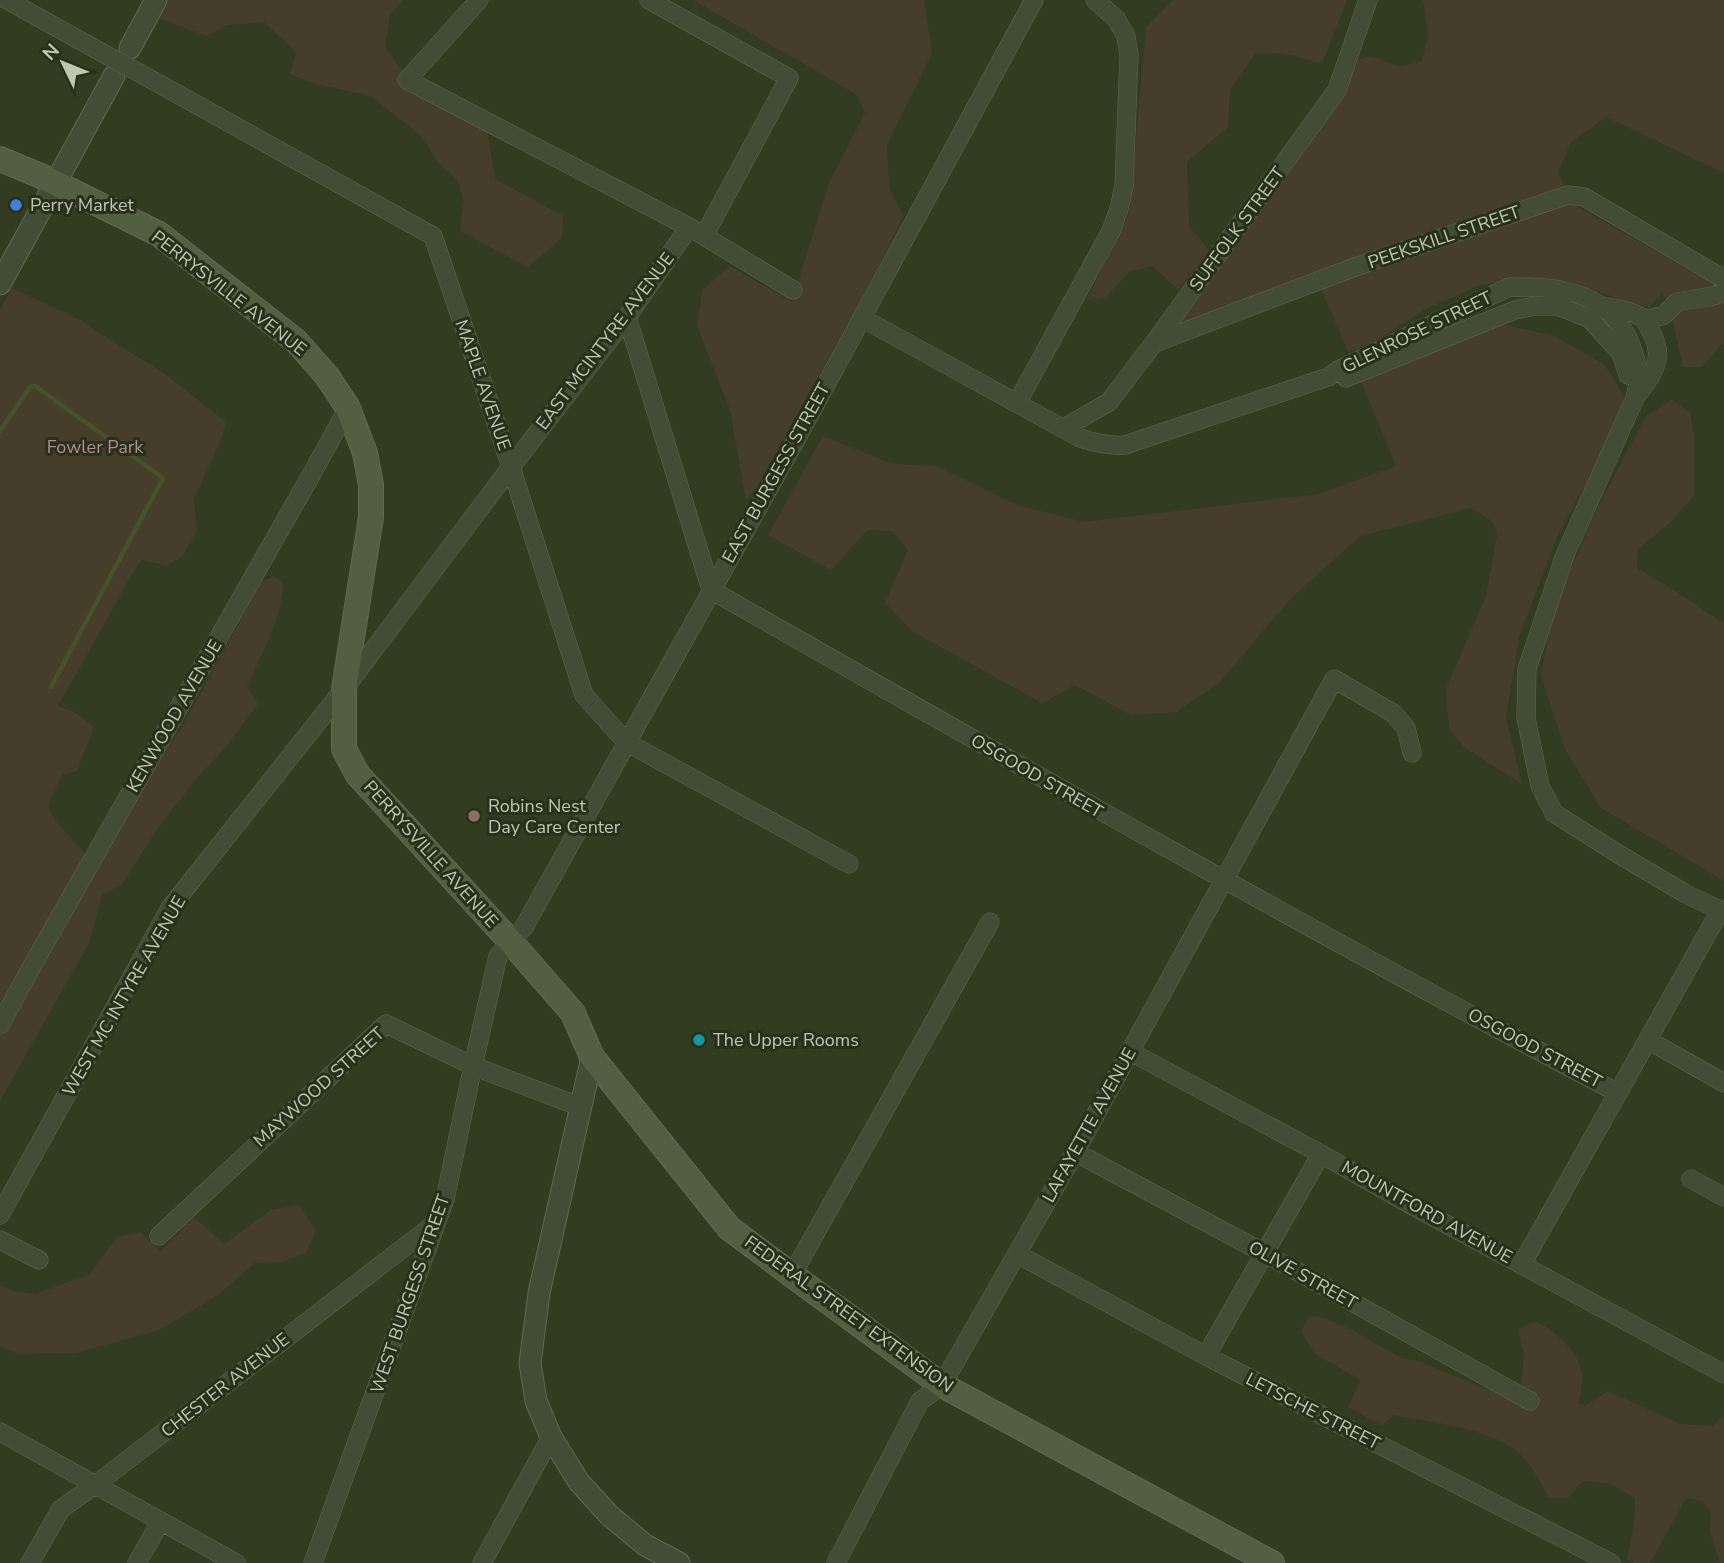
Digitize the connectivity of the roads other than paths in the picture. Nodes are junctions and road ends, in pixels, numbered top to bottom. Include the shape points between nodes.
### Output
1 (7, 0) edge
2 (156, 0) edge
3 (479, 0) edge
4 (649, 0) edge
5 (1034, 0) edge
6 (1095, 0) edge
7 (1368, 0) edge
8 (130, 48) dead end
9 (111, 66) junction
10 (0, 159) edge
11 (55, 183) junction
12 (696, 231) junction
13 (1724, 279) edge
14 (0, 284) edge
15 (793, 290) dead end
16 (1724, 292) edge
17 (1602, 306) junction
18 (627, 317) junction
19 (862, 318) junction
20 (1645, 320) junction
21 (1154, 343) junction
22 (1328, 377) junction
23 (1634, 398) junction
24 (1017, 402) junction
25 (348, 408) junction
26 (1064, 428) junction
27 (510, 467) junction
28 (711, 590) junction
29 (344, 689) junction
30 (626, 742) junction
31 (1412, 753) dead end
32 (849, 864) dead end
33 (1224, 880) junction
34 (1722, 912) edge
35 (990, 922) dead end
36 (511, 942) junction
37 (0, 1025) edge
38 (1648, 1040) junction
39 (1129, 1051) junction
40 (592, 1057) junction
41 (472, 1066) junction
42 (1724, 1083) edge
43 (1618, 1093) junction
44 (580, 1107) junction
45 (1075, 1152) junction
46 (1321, 1154) junction
47 (1691, 1179) dead end
48 (1724, 1196) edge
49 (0, 1215) edge
50 (437, 1222) junction
51 (159, 1236) dead end
52 (0, 1240) edge
53 (1017, 1254) junction
54 (1264, 1254) junction
55 (39, 1260) dead end
56 (1522, 1264) junction
57 (792, 1275) junction
58 (1206, 1356) junction
59 (1724, 1374) edge
60 (942, 1385) junction
61 (1530, 1401) dead end
62 (0, 1432) edge
63 (551, 1437) junction
64 (95, 1485) junction
65 (161, 1521) junction
66 (30, 1563) edge
67 (137, 1563) edge
68 (236, 1563) edge
69 (313, 1563) edge
70 (482, 1563) edge
71 (679, 1563) edge
72 (836, 1563) edge
73 (1272, 1563) edge
74 (1611, 1563) edge

1 - 9 street, MAPLE AVENUE
2 - 8 street
3 - 12 street via 407,80
4 - 12 street, EAST MCINTYRE AVENUE via 789,78
5 - 19 street, EAST BURGESS STREET
6 - 24 street via 1116,19 1126,36 1129,55 1124,186 1111,231
7 - 21 street, SUFFOLK STREET via 1337,90
9 - 11 street
9 - 27 street, MAPLE AVENUE, bridge via 136,71 433,236
10 - 11 main road, PERRYSVILLE AVENUE
11 - 14 street
11 - 25 main road, PERRYSVILLE AVENUE via 159,234 296,341
12 - 15 street
12 - 18 street, EAST MCINTYRE AVENUE
13 - 21 street, PEEKSKILL STREET via 1584,198 1568,195 1355,267
16 - 20 street via 1677,302 1664,315
17 - 20 street
17 - 22 street, GLENROSE STREET via 1562,290 1509,287
17 - 23 street, GLENROSE STREET via 1630,341 1639,375
18 - 27 street, EAST MCINTYRE AVENUE
18 - 28 street
19 - 24 street
19 - 28 street, EAST BURGESS STREET
20 - 23 street via 1656,342 1658,361
21 - 26 street, SUFFOLK STREET via 1109,402
22 - 23 street, GLENROSE STREET via 1345,378 1515,310 1558,306 1590,320 1615,346
22 - 26 street via 1125,445 1091,442
23 - 34 street, GLENROSE STREET via 1565,555 1527,669 1526,718 1540,786 1554,813
24 - 26 street
25 - 29 main road, PERRYSVILLE AVENUE via 365,453 371,517
25 - 37 street, KENWOOD AVENUE
27 - 29 street, EAST MCINTYRE AVENUE
27 - 30 street, MAPLE AVENUE via 584,695
28 - 30 street, EAST BURGESS STREET
28 - 33 street, OSGOOD STREET
29 - 36 main road, PERRYSVILLE AVENUE via 344,750 358,775
29 - 49 street, WEST MC INTYRE AVENUE via 170,908
30 - 32 street, MAPLE AVENUE
30 - 36 street, EAST BURGESS STREET via 524,927
31 - 33 street, LAFAYETTE AVENUE via 1406,728 1393,713 1334,679
33 - 39 street, LAFAYETTE AVENUE
33 - 43 street, OSGOOD STREET
34 - 38 street
35 - 57 street
36 - 40 main road, PERRYSVILLE AVENUE via 573,1013
36 - 41 street, WEST BURGESS STREET via 498,956
38 - 42 street
38 - 43 street
39 - 45 street, LAFAYETTE AVENUE
39 - 46 street, MOUNTFORD AVENUE
40 - 44 street
40 - 57 main road, FEDERAL STREET EXTENSION via 729,1228
41 - 44 street, MAYWOOD STREET
41 - 50 street, WEST BURGESS STREET
41 - 51 street, MAYWOOD STREET via 386,1024
43 - 56 street
44 - 63 street via 539,1293 530,1363 536,1401
45 - 53 street, LAFAYETTE AVENUE
45 - 54 street, OLIVE STREET
46 - 54 street
46 - 56 street, MOUNTFORD AVENUE
47 - 48 street
50 - 64 street, CHESTER AVENUE
50 - 69 street, WEST BURGESS STREET
52 - 55 street
53 - 58 street, LETSCHE STREET
53 - 60 street, LAFAYETTE AVENUE
54 - 58 street
54 - 61 street, OLIVE STREET
56 - 59 street, MOUNTFORD AVENUE
57 - 60 main road, FEDERAL STREET EXTENSION
58 - 74 street, LETSCHE STREET
60 - 72 street, LAFAYETTE AVENUE via 920,1401
60 - 73 main road, FEDERAL STREET EXTENSION
62 - 64 street
63 - 70 street
63 - 71 street via 579,1482 609,1515 645,1545
64 - 65 street
64 - 66 street, CHESTER AVENUE via 61,1509
65 - 67 street
65 - 68 street

